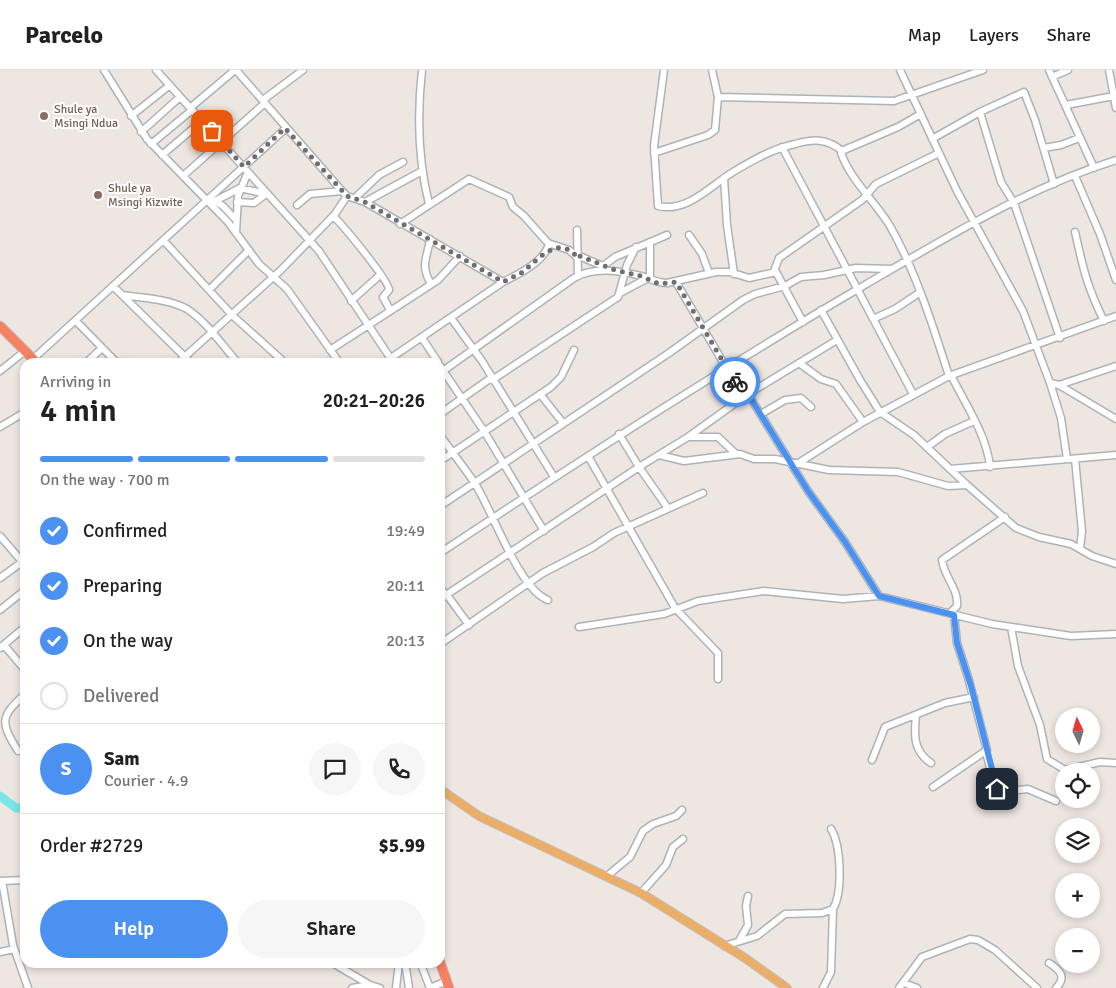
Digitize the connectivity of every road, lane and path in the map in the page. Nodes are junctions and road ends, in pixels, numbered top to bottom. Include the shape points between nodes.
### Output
1 (104, 70) edge
2 (156, 70) edge
3 (236, 70) edge
4 (303, 70) edge
5 (422, 70) edge
6 (664, 70) edge
7 (712, 70) edge
8 (900, 70) edge
9 (983, 70) edge
10 (1049, 70) edge
11 (1068, 70) edge
12 (1109, 70) edge
13 (1052, 77) junction
14 (170, 85) junction
15 (180, 96) junction
16 (911, 96) junction
17 (1114, 96) junction
18 (718, 97) junction
19 (264, 102) junction
20 (1066, 105) junction
21 (1116, 108) edge
22 (191, 109) junction
23 (980, 112) junction
24 (919, 115) junction
25 (131, 116) junction
26 (202, 121) junction
27 (285, 128) junction
28 (141, 132) junction
29 (1079, 138) junction
30 (932, 139) junction
31 (221, 142) junction
32 (152, 144) junction
33 (782, 147) junction
34 (1044, 148) junction
35 (842, 150) junction
36 (654, 153) junction
37 (939, 154) junction
38 (162, 155) junction
39 (1116, 160) edge
40 (403, 162) dead end
41 (1094, 168) junction
42 (246, 169) junction
43 (422, 171) junction
44 (183, 176) junction
45 (1075, 176) junction
46 (724, 178) junction
47 (1054, 184) junction
48 (240, 188) junction
49 (267, 194) junction
50 (344, 194) junction
51 (867, 194) junction
52 (355, 198) junction
53 (211, 200) junction
54 (237, 202) junction
55 (365, 202) junction
56 (1014, 202) junction
57 (429, 204) junction
58 (297, 205) dead end
59 (333, 216) junction
60 (236, 220) junction
61 (973, 223) junction
62 (400, 224) junction
63 (823, 226) junction
64 (578, 230) dead end
65 (1075, 232) dead end
66 (236, 233) junction
67 (667, 235) dead end
68 (689, 235) dead end
69 (309, 239) junction
70 (430, 239) junction
71 (577, 239) junction
72 (164, 242) junction
73 (650, 242) junction
74 (548, 247) junction
75 (636, 247) junction
76 (561, 248) junction
77 (249, 250) junction
78 (460, 256) junction
79 (577, 256) junction
80 (907, 261) junction
81 (603, 266) junction
82 (847, 269) junction
83 (892, 269) junction
84 (615, 270) junction
85 (774, 272) junction
86 (626, 273) junction
87 (709, 273) junction
88 (734, 274) junction
89 (380, 275) junction
90 (578, 276) junction
91 (273, 277) junction
92 (649, 279) junction
93 (1116, 280) edge
94 (503, 282) junction
95 (676, 282) junction
96 (431, 284) junction
97 (113, 286) junction
98 (785, 286) junction
99 (210, 289) junction
100 (858, 290) junction
101 (620, 293) junction
102 (919, 294) junction
103 (122, 295) junction
104 (351, 301) junction
105 (390, 310) junction
106 (820, 310) junction
107 (232, 315) junction
108 (1116, 316) edge
109 (451, 318) junction
110 (873, 319) junction
111 (76, 321) junction
112 (1104, 321) junction
113 (803, 322) junction
114 (367, 325) junction
115 (0, 326) edge
116 (702, 329) junction
117 (211, 332) junction
118 (422, 338) junction
119 (1060, 338) junction
120 (836, 340) junction
121 (1037, 346) junction
122 (102, 348) junction
123 (330, 350) junction
124 (473, 350) junction
125 (574, 350) dead end
126 (25, 351) junction
127 (32, 358) edge
128 (38, 358) edge
129 (91, 358) edge
130 (110, 358) edge
131 (186, 358) edge
132 (190, 358) edge
133 (234, 358) edge
134 (280, 358) edge
135 (336, 358) edge
136 (387, 358) edge
137 (393, 358) edge
138 (435, 358) edge
139 (799, 363) junction
140 (1116, 366) edge
141 (726, 367) junction
142 (445, 368) edge
143 (0, 371) edge
144 (445, 376) edge
145 (950, 376) junction
146 (492, 379) junction
147 (1050, 383) junction
148 (1059, 385) junction
149 (540, 394) junction
150 (913, 394) junction
151 (746, 396) junction
152 (461, 399) junction
153 (811, 406) dead end
154 (445, 410) edge
155 (880, 412) junction
156 (514, 413) junction
157 (761, 414) junction
158 (20, 415) edge
159 (1116, 419) edge
160 (974, 421) junction
161 (862, 422) junction
162 (563, 423) junction
163 (0, 427) edge
164 (484, 431) junction
165 (619, 434) junction
166 (688, 438) junction
167 (445, 442) edge
168 (534, 442) junction
169 (927, 447) junction
170 (452, 453) junction
171 (736, 454) junction
172 (659, 455) junction
173 (1116, 455) edge
174 (588, 456) junction
175 (445, 457) edge
176 (1071, 459) junction
177 (504, 462) junction
178 (793, 464) junction
179 (639, 467) junction
180 (990, 467) junction
181 (950, 469) junction
182 (554, 477) junction
183 (474, 482) junction
184 (967, 485) junction
185 (608, 489) junction
186 (703, 493) dead end
187 (523, 497) junction
188 (445, 502) edge
189 (667, 507) junction
190 (494, 518) junction
191 (1005, 518) junction
192 (630, 525) junction
193 (544, 531) junction
194 (0, 538) edge
195 (1080, 549) junction
196 (445, 550) edge
197 (510, 553) junction
198 (20, 559) edge
199 (1116, 564) edge
200 (20, 566) edge
201 (0, 578) edge
202 (529, 583) junction
203 (20, 594) edge
204 (445, 595) edge
205 (879, 596) junction
206 (445, 597) edge
207 (548, 600) dead end
208 (675, 608) junction
209 (0, 610) edge
210 (952, 614) junction
211 (469, 624) junction
212 (579, 627) dead end
213 (1011, 627) junction
214 (1116, 628) edge
215 (20, 631) edge
216 (1116, 634) edge
217 (445, 641) edge
218 (2, 646) edge
219 (20, 665) edge
220 (718, 679) dead end
221 (974, 697) junction
222 (20, 698) edge
223 (916, 715) junction
224 (18, 751) dead end
225 (986, 752) junction
226 (872, 760) dead end
227 (931, 763) dead end
228 (1116, 763) edge
229 (932, 787) dead end
230 (445, 792) edge
231 (1055, 801) edge
232 (682, 810) dead end
233 (831, 828) dead end
234 (683, 839) dead end
235 (607, 876) junction
236 (20, 880) edge
237 (1, 881) edge
238 (641, 893) junction
239 (748, 896) dead end
240 (833, 909) junction
241 (739, 941) junction
242 (724, 946) junction
243 (14, 949) junction
244 (0, 952) edge
245 (1049, 963) dead end
246 (20, 966) edge
247 (21, 968) edge
248 (341, 968) edge
249 (398, 968) edge
250 (405, 968) edge
251 (422, 968) edge
252 (442, 968) edge
253 (448, 984) edge
254 (370, 985) junction
255 (901, 985) edge
256 (28, 988) edge
257 (352, 988) edge
258 (380, 988) edge
259 (396, 988) edge
260 (409, 988) edge
261 (430, 988) edge
262 (786, 988) edge
263 (823, 988) edge
264 (918, 988) edge
265 (1037, 988) edge
266 (1056, 988) edge

1 - 25 street
2 - 14 street
3 - 19 street
3 - 22 street
4 - 19 street
5 - 43 street via 418,129
6 - 36 street
7 - 18 street
8 - 16 street
9 - 16 street
10 - 13 street
11 - 13 street
12 - 17 street
13 - 20 street
14 - 15 street
14 - 25 street
15 - 22 street
15 - 28 street
16 - 18 street via 885,102
16 - 24 street
17 - 20 street
17 - 21 street
18 - 36 street via 716,126 712,132
19 - 27 street
19 - 31 street
20 - 29 street
22 - 26 street
22 - 32 street
23 - 30 street
23 - 34 street via 1025,92
23 - 56 street via 1001,182
24 - 30 street
24 - 35 street
25 - 28 street
26 - 31 street
26 - 38 street
27 - 42 street
27 - 50 street
28 - 32 street
29 - 34 street
29 - 41 street
30 - 37 street
31 - 42 street
31 - 44 street
32 - 38 street
33 - 35 street via 818,140 830,142
33 - 46 street
33 - 63 street
34 - 47 street
35 - 51 street via 841,155
36 - 46 street via 658,206 680,205
37 - 51 street via 885,178
37 - 61 street
38 - 44 street
39 - 41 street
40 - 52 street via 379,175
41 - 45 street
42 - 48 street
42 - 49 street
42 - 53 street
43 - 55 street
43 - 57 street
44 - 53 street
45 - 47 street
45 - 93 street
46 - 88 street
47 - 56 street
48 - 49 street
48 - 53 street
48 - 54 street
49 - 54 street via 254,203
49 - 69 street
50 - 52 street
50 - 58 street via 310,194
50 - 59 street
51 - 63 street
51 - 80 street via 890,226
52 - 55 street
53 - 60 street
53 - 66 street
53 - 72 street
54 - 60 street
55 - 62 street
56 - 61 street
56 - 119 street
57 - 62 street
57 - 74 street via 464,181 475,180 509,197 513,207
59 - 69 street
59 - 89 street via 348,230
60 - 66 street
61 - 80 street
61 - 121 street via 1022,311
62 - 70 street
63 - 82 street
63 - 85 street via 779,258
64 - 71 street
65 - 112 street via 1088,287
66 - 77 street
67 - 73 street
68 - 87 street via 702,254
69 - 91 street
69 - 104 street
70 - 78 street
70 - 96 street via 424,266
71 - 76 street via 570,246
71 - 79 street
72 - 97 street
72 - 99 street
73 - 75 street
73 - 92 street
74 - 76 street
74 - 94 street via 520,274
75 - 81 street
75 - 86 street
76 - 79 street
77 - 91 street
77 - 99 street
78 - 94 street
78 - 96 street via 446,274
79 - 81 street
79 - 90 street
80 - 83 street
80 - 102 street
81 - 84 street
82 - 83 street
82 - 98 street via 824,276 801,276
82 - 100 street
83 - 100 street
84 - 86 street
84 - 90 street
85 - 88 street via 749,278
85 - 98 street via 778,273
86 - 92 street
86 - 101 street
87 - 88 street
87 - 95 street
89 - 104 street
89 - 105 street via 390,287 382,297
90 - 124 street
91 - 107 street
91 - 123 street via 301,306
92 - 95 street via 659,284
92 - 101 street
94 - 109 street
95 - 116 street
96 - 105 street
97 - 103 street
97 - 111 street
98 - 113 street
98 - 116 street via 750,297
99 - 107 street
100 - 106 street
100 - 110 street
101 - 146 street via 609,304
102 - 110 street
102 - 145 street
103 - 117 street via 181,307
103 - 131 street
104 - 114 street
105 - 114 street
106 - 113 street
106 - 120 street
107 - 117 street
107 - 134 street
108 - 112 street
109 - 118 street
109 - 124 street
110 - 150 street
111 - 122 street
111 - 128 street
112 - 119 street
113 - 141 street
114 - 123 street
114 - 136 street
115 - 126 highway
116 - 141 street
116 - 162 street
117 - 132 street
117 - 133 street
118 - 137 street
118 - 138 street
119 - 121 street
120 - 139 street
120 - 155 street
121 - 145 street
121 - 147 street
122 - 129 street
122 - 130 street
123 - 135 street
124 - 142 street
124 - 146 street
125 - 149 street via 561,377
126 - 127 highway
126 - 143 street
139 - 151 street
139 - 161 street via 821,379 836,384
140 - 148 street
141 - 151 street
141 - 165 street
144 - 152 street
145 - 150 street
145 - 160 street
146 - 152 street
146 - 156 street
147 - 148 street
147 - 176 street
148 - 159 street
149 - 156 street
149 - 162 street
150 - 155 street
151 - 157 street
151 - 166 street
152 - 154 street
152 - 164 street
153 - 157 street via 796,398 776,404
155 - 161 street
155 - 169 street
156 - 164 street
156 - 168 street
157 - 178 street
158 - 163 street
160 - 169 street via 945,434
160 - 180 street
161 - 178 street
162 - 168 street
164 - 170 street
164 - 177 street
165 - 174 street
165 - 179 street
166 - 171 street via 718,437
166 - 172 street
167 - 170 street
168 - 177 street
168 - 182 street
169 - 181 street
170 - 175 street
170 - 183 street
171 - 172 street via 684,461
171 - 178 street
172 - 179 street
173 - 176 street
174 - 182 street
174 - 185 street
176 - 180 street
176 - 195 street via 1082,531
177 - 183 street
177 - 187 street
178 - 184 street via 844,471 890,471 948,486
178 - 205 street
179 - 185 street
179 - 189 street
180 - 181 street
181 - 184 street
182 - 187 street
183 - 188 street
183 - 190 street
184 - 191 street
185 - 192 street
185 - 193 street
186 - 189 street
187 - 190 street
187 - 193 street
189 - 192 street
190 - 196 street
190 - 197 street
191 - 195 street via 1025,533
191 - 210 street via 942,560 956,593 957,606
192 - 202 street
192 - 208 street
193 - 197 street
194 - 198 street
195 - 199 street
197 - 202 street
197 - 204 street
200 - 201 street
202 - 207 street
202 - 211 street
203 - 209 street
205 - 208 street via 834,598 758,591 698,600
205 - 210 street
206 - 211 street
208 - 212 street via 664,614
208 - 220 street via 718,653
210 - 213 street
210 - 221 street via 957,643
211 - 217 street
213 - 216 street via 1071,636
213 - 228 street via 1018,666 1040,725 1047,760 1065,770 1100,762
214 - 216 street
215 - 218 street
218 - 219 street
221 - 223 street via 945,703
221 - 225 street
222 - 224 street via 6,710 2,721 4,732
223 - 226 street via 885,727
223 - 227 street via 915,743 922,757
225 - 229 street
225 - 231 street via 994,784 1000,792 1028,789
230 - 235 main road via 479,816
232 - 235 street via 643,831 630,857
233 - 240 street via 838,842 838,893
234 - 238 street via 673,847 666,865
235 - 238 main road
236 - 237 street
237 - 243 street
238 - 242 main road
239 - 241 street via 748,925
240 - 241 street via 822,913 785,914 758,936
240 - 263 street via 831,972
241 - 242 street
242 - 262 main road
243 - 244 street
243 - 246 street
245 - 266 street via 1058,968 1062,976
247 - 256 street
248 - 254 street
249 - 259 street
250 - 260 street
251 - 261 street
252 - 253 highway
253 - 261 street
254 - 257 street
254 - 258 street
255 - 264 street
255 - 265 street via 922,957 974,940 995,950

